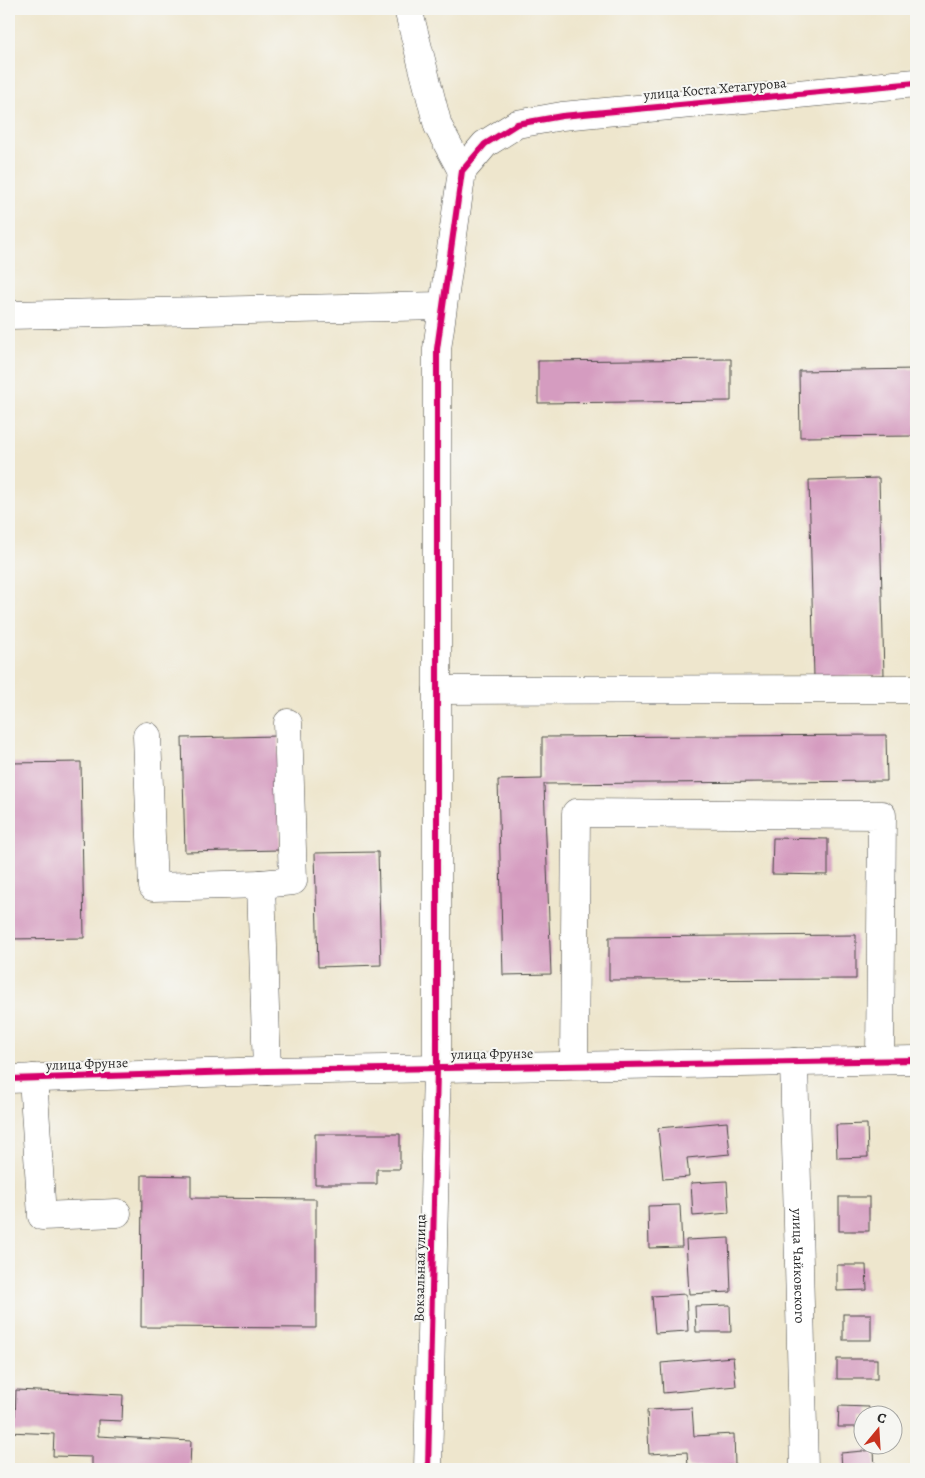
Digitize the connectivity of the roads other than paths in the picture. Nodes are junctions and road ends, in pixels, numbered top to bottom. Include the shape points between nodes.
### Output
1 (408, 9) edge
2 (916, 83) edge
3 (462, 171) junction
4 (442, 306) junction
5 (9, 315) edge
6 (916, 689) edge
7 (437, 690) junction
8 (288, 723) dead end
9 (147, 736) dead end
10 (261, 884) junction
11 (880, 1060) junction
12 (916, 1060) edge
13 (794, 1062) junction
14 (574, 1065) junction
15 (437, 1068) junction
16 (267, 1071) junction
17 (21, 1079) edge
18 (117, 1213) dead end
19 (428, 1469) edge
20 (804, 1469) edge

1 - 3 street via 438,126
2 - 3 street, улица Коста Хетагурова via 562,116 517,124 485,144
3 - 4 street, Вокзальная улица
4 - 5 street
4 - 7 street, Вокзальная улица via 437,349
6 - 7 street
7 - 15 street, Вокзальная улица
8 - 10 street via 293,881
9 - 10 street via 153,887
10 - 16 street
11 - 12 street, улица Фрунзе
11 - 13 street, улица Фрунзе
11 - 14 street via 882,815 576,813
13 - 14 street, улица Фрунзе
13 - 20 street, улица Чайковского
14 - 15 street, улица Фрунзе
15 - 16 street, улица Фрунзе
15 - 19 street, Вокзальная улица
16 - 17 street, улица Фрунзе
17 - 18 street via 42,1216

